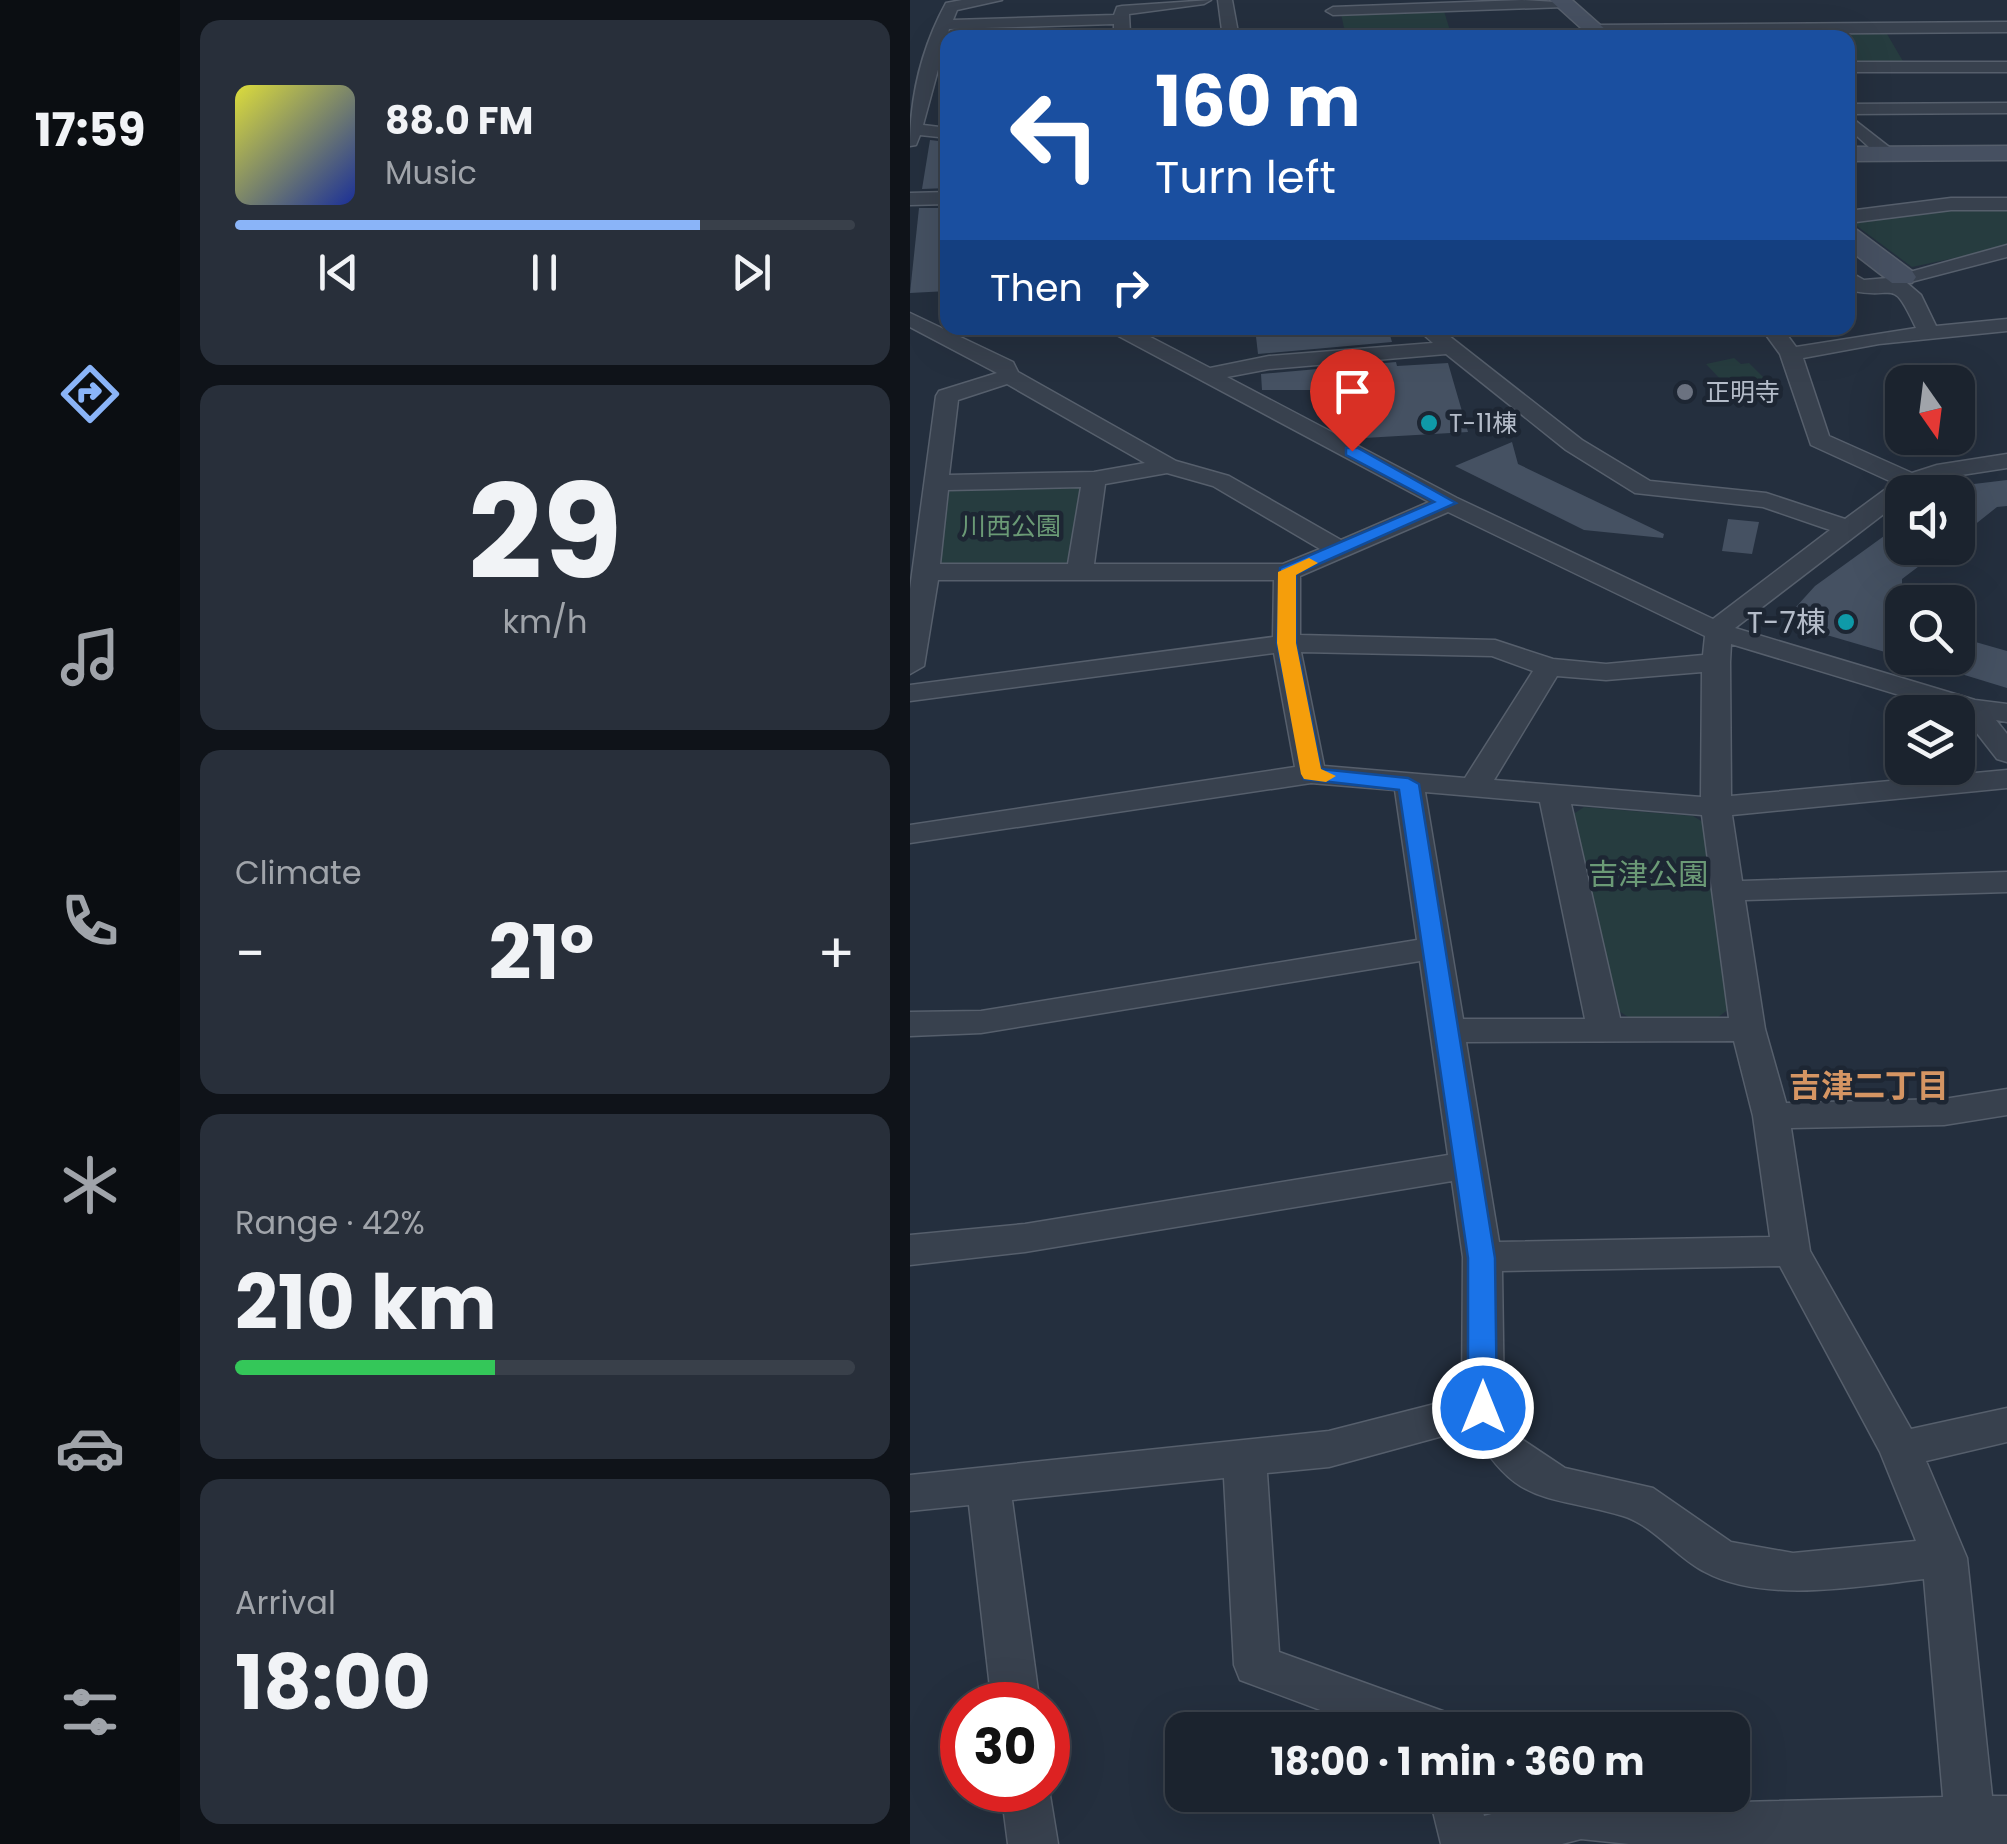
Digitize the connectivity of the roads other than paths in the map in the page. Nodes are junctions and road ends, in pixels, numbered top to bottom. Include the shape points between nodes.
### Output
1 (996, 0) edge
2 (1028, 0) edge
3 (1204, 0) edge
4 (1225, 0) edge
5 (1562, 2) edge
6 (1450, 10) edge
7 (1334, 13) edge
8 (1726, 14) dead end
9 (1122, 19) junction
10 (1042, 22) junction
11 (944, 25) junction
12 (2007, 27) edge
13 (943, 30) edge
14 (1122, 30) edge
15 (1230, 30) edge
16 (1595, 30) edge
17 (1741, 30) edge
18 (1855, 30) edge
19 (940, 52) edge
20 (1855, 67) edge
21 (2007, 67) edge
22 (2007, 108) edge
23 (1855, 109) edge
24 (1855, 126) edge
25 (911, 133) edge
26 (940, 133) edge
27 (2007, 153) edge
28 (1855, 154) edge
29 (1887, 154) junction
30 (940, 198) edge
31 (910, 199) edge
32 (2007, 204) edge
33 (1855, 216) edge
34 (1855, 242) edge
35 (2007, 252) edge
36 (1898, 280) junction
37 (1855, 283) edge
38 (910, 319) edge
39 (2007, 325) edge
40 (940, 329) edge
41 (1929, 332) junction
42 (957, 335) edge
43 (1131, 335) edge
44 (1435, 335) edge
45 (1777, 335) edge
46 (1450, 347) junction
47 (1791, 354) junction
48 (1009, 376) junction
49 (1210, 376) junction
50 (2007, 461) edge
51 (1168, 466) junction
52 (1896, 475) edge
53 (1929, 475) edge
54 (1094, 480) junction
55 (938, 483) junction
56 (1448, 503) junction
57 (1885, 503) edge
58 (1851, 530) junction
59 (1340, 550) junction
60 (926, 572) junction
61 (1080, 572) junction
62 (1287, 572) junction
63 (1719, 632) junction
64 (1286, 643) junction
65 (1716, 662) junction
66 (910, 666) edge
67 (1549, 666) junction
68 (910, 693) edge
69 (1929, 695) edge
70 (1975, 708) edge
71 (1975, 712) edge
72 (2007, 713) edge
73 (2007, 753) edge
74 (1311, 774) junction
75 (2007, 779) edge
76 (1408, 784) junction
77 (1473, 789) junction
78 (1554, 795) junction
79 (1716, 807) junction
80 (910, 834) edge
81 (2007, 882) edge
82 (1726, 891) junction
83 (1434, 948) junction
84 (910, 1024) edge
85 (1748, 1029) junction
86 (1605, 1030) junction
87 (1448, 1031) junction
88 (2007, 1102) edge
89 (1770, 1116) junction
90 (1466, 1165) junction
91 (910, 1250) edge
92 (1791, 1251) junction
93 (1482, 1258) junction
94 (1483, 1408) junction
95 (2007, 1426) edge
96 (1900, 1449) junction
97 (1244, 1458) junction
98 (988, 1484) junction
99 (910, 1493) edge
100 (1945, 1558) junction
101 (1013, 1682) edge
102 (1386, 1712) edge
103 (1029, 1812) edge
104 (1459, 1812) edge
105 (1989, 1821) edge
106 (1033, 1844) edge
107 (1467, 1844) edge

1 - 11 street via 951,6
2 - 10 street
3 - 9 street via 1122,10
4 - 15 street
5 - 6 street
5 - 16 street
6 - 7 street
8 - 17 street
9 - 10 street
9 - 14 street
10 - 11 street
11 - 13 street
12 - 18 street
19 - 25 street
20 - 21 street
22 - 23 street
24 - 29 street
25 - 26 street
27 - 29 street
28 - 29 street
30 - 31 street
32 - 33 street
34 - 36 street
35 - 36 street
36 - 37 street
36 - 41 street
38 - 40 street
39 - 41 street
41 - 47 street
42 - 48 street via 1006,367
43 - 49 street
44 - 46 street
45 - 47 street
46 - 49 street via 1403,357 1243,364
46 - 58 street via 1574,445 1644,488 1766,500
47 - 52 street via 1818,440
48 - 51 street
48 - 55 street via 947,396
49 - 56 street
50 - 53 street
51 - 54 street
51 - 59 street via 1221,481
54 - 55 street
54 - 61 street
55 - 60 street
56 - 59 street
56 - 63 street
57 - 58 street
58 - 63 street via 1727,618
59 - 62 street
60 - 61 street
60 - 66 street
61 - 62 street
62 - 64 street
63 - 65 street
63 - 69 street
64 - 67 street via 1496,648
64 - 68 street
64 - 74 street
65 - 67 street via 1606,672
65 - 79 street
67 - 77 street
70 - 72 street
71 - 73 street
74 - 76 street
74 - 80 street
75 - 79 street
76 - 77 street
76 - 83 street
77 - 78 street
78 - 79 street
78 - 86 street
79 - 82 street
81 - 82 street
82 - 85 street
83 - 84 street via 981,1022
83 - 87 street
85 - 86 street
85 - 89 street
86 - 87 street
87 - 90 street
88 - 89 street via 1944,1112
89 - 92 street
90 - 91 street via 1025,1238
90 - 93 street
92 - 93 street
92 - 96 street
93 - 94 street
94 - 97 street via 1329,1449
94 - 100 street via 1508,1454 1555,1484 1638,1501 1721,1559 1793,1573
95 - 96 street
96 - 100 street
97 - 98 street
97 - 102 street via 1257,1664
98 - 99 street
98 - 101 street
100 - 105 street
103 - 106 street
104 - 107 street
105 - 107 street via 1698,1827 1581,1815

